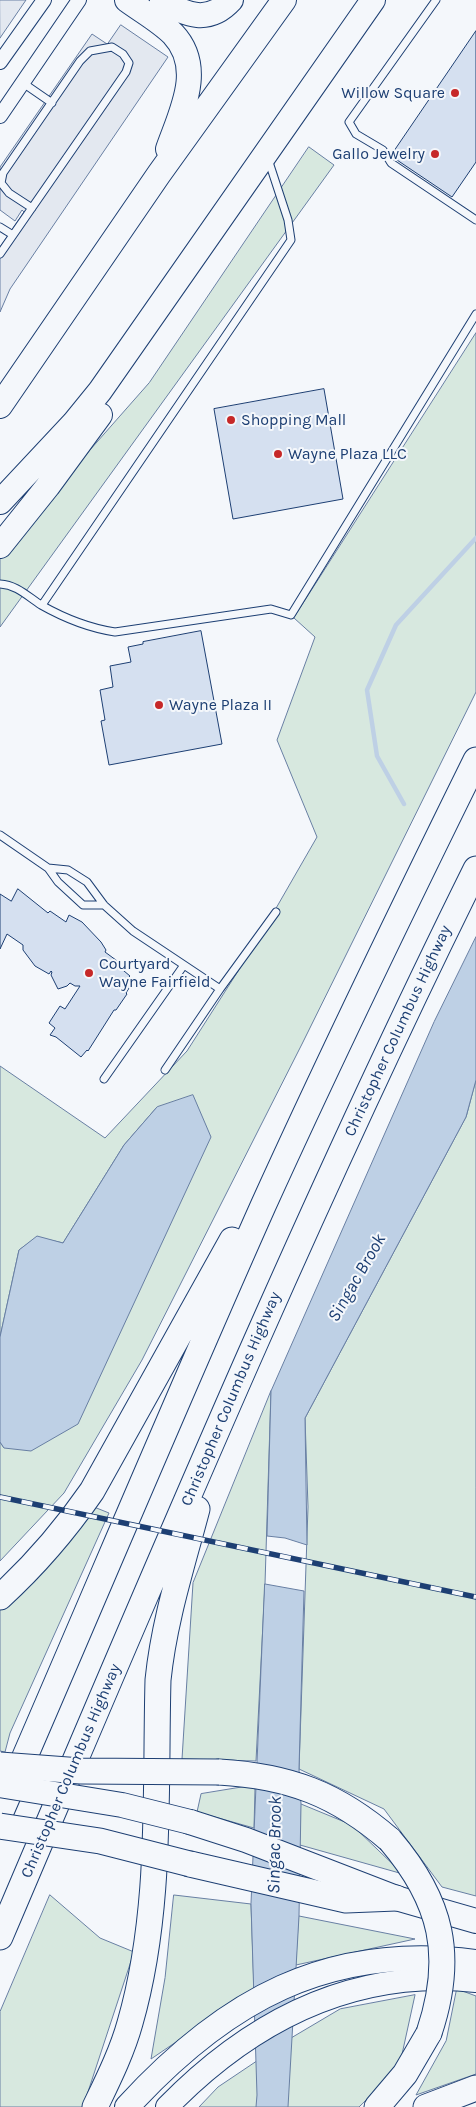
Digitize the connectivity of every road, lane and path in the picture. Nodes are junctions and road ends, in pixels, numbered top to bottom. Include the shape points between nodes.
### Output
1 (44, 0) edge
2 (79, 0) edge
3 (127, 0) edge
4 (162, 0) edge
5 (231, 0) edge
6 (284, 0) edge
7 (373, 0) edge
8 (436, 0) edge
9 (0, 62) edge
10 (23, 82) junction
11 (52, 103) junction
12 (0, 116) edge
13 (266, 154) junction
14 (159, 174) junction
15 (32, 208) junction
16 (476, 220) edge
17 (0, 227) edge
18 (12, 236) junction
19 (1, 251) edge
20 (476, 314) edge
21 (133, 346) junction
22 (0, 406) edge
23 (0, 502) edge
24 (0, 546) edge
25 (0, 584) edge
26 (42, 605) junction
27 (476, 760) edge
28 (0, 835) edge
29 (48, 868) junction
30 (476, 868) edge
31 (104, 905) junction
32 (276, 912) dead end
33 (184, 964) junction
34 (220, 989) junction
35 (164, 1070) dead end
36 (326, 1070) junction
37 (104, 1079) dead end
38 (221, 1418) junction
39 (0, 1597) edge
40 (0, 1765) edge
41 (0, 1786) edge
42 (0, 1814) edge
43 (0, 1826) edge
44 (0, 1844) edge
45 (190, 1864) junction
46 (396, 1898) junction
47 (476, 1921) edge
48 (0, 1937) edge
49 (476, 1962) edge
50 (476, 1981) edge
51 (476, 2088) edge
52 (95, 2107) edge
53 (127, 2107) edge
54 (167, 2107) edge
55 (377, 2107) edge
56 (426, 2107) edge

1 - 9 street
2 - 10 street
3 - 14 highway via 172,33 184,50 190,70 188,90
4 - 5 highway via 178,11 195,15 214,13
6 - 14 highway
7 - 13 highway
8 - 16 lane via 349,122 356,134 383,150 390,163
10 - 11 lane
10 - 12 street
11 - 15 lane via 3,173 1,183 10,194
11 - 15 lane via 90,50 112,47 129,63 126,72
13 - 21 highway
13 - 26 lane via 288,220 291,240
14 - 22 highway
15 - 18 lane
17 - 18 lane
18 - 19 lane
20 - 26 lane via 290,615 271,610 115,632 84,625
21 - 23 highway via 74,423
21 - 24 highway via 132,369 48,486
25 - 26 lane via 10,585
27 - 36 highway
28 - 29 lane
29 - 31 lane via 68,870 81,878
29 - 31 lane via 58,882 84,905
30 - 38 highway, Christopher Columbus Highway via 347,1138
31 - 33 lane via 133,931
32 - 34 lane
33 - 34 lane
33 - 37 lane
34 - 35 lane
36 - 39 highway via 92,1491 59,1536
36 - 42 highway via 163,1433
38 - 48 highway, Christopher Columbus Highway
38 - 52 highway via 172,1597 161,1652 153,1898 144,1966 121,2051
40 - 55 highway, bridge via 81,1771 252,1774 307,1787 368,1820 390,1840 422,1883 440,1934 441,1985 429,2033 405,2074
41 - 46 highway, bridge via 122,1805 190,1822
43 - 45 highway, bridge via 100,1841
44 - 45 highway, bridge via 99,1851
45 - 46 highway via 346,1900
46 - 47 highway
49 - 53 highway via 402,1958 344,1966 299,1980 250,2002 197,2039
50 - 54 main road via 454,1978 401,1980 347,1992 300,2009 245,2039 196,2078
51 - 56 highway

